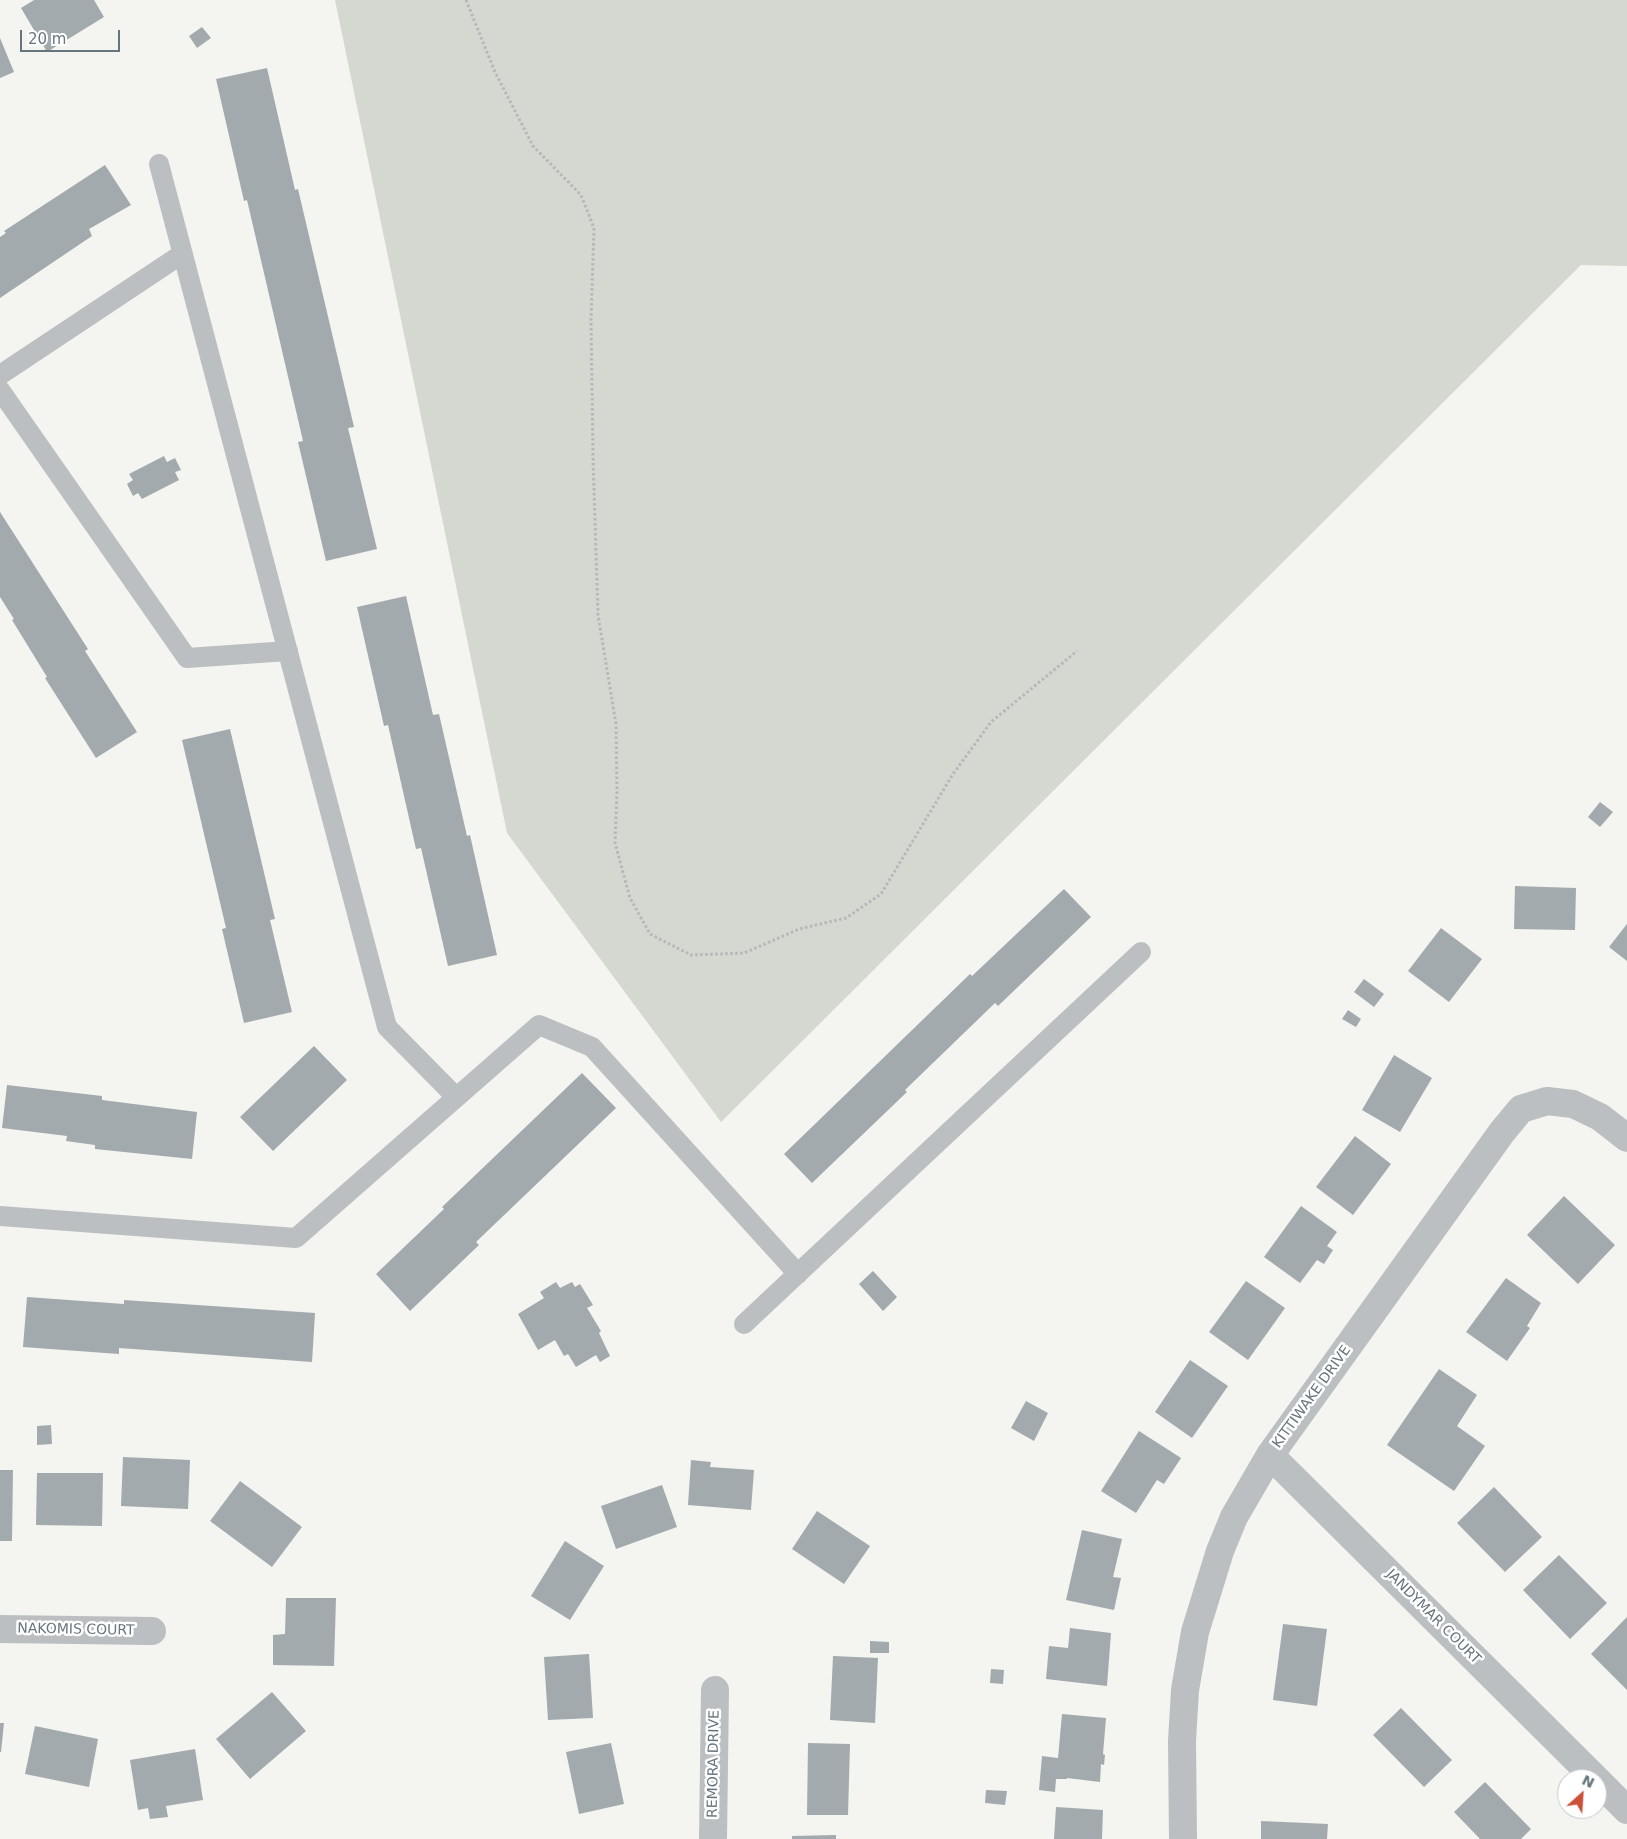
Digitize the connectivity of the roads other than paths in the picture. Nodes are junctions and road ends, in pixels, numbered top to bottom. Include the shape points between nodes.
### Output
1 (158, 164) dead end
2 (182, 254) junction
3 (0, 375) edge
4 (0, 390) edge
5 (288, 651) junction
6 (1141, 952) dead end
7 (456, 1097) junction
8 (1627, 1138) edge
9 (0, 1216) edge
10 (798, 1274) junction
11 (744, 1324) dead end
12 (1270, 1455) junction
13 (0, 1629) edge
14 (152, 1631) dead end
15 (715, 1690) dead end
16 (1585, 1769) edge
17 (1607, 1791) edge
18 (1627, 1810) edge
19 (713, 1839) edge
20 (1182, 1839) edge

1 - 2 lane
2 - 3 lane
2 - 5 lane
4 - 5 lane via 187,658
5 - 7 lane via 387,1027
6 - 10 lane
7 - 9 lane via 296,1238
7 - 10 lane via 539,1025 592,1048
8 - 12 street, KITTIWAKE DRIVE via 1600,1116 1573,1104 1547,1101 1521,1109
10 - 11 lane
12 - 16 street, JANDYMAR COURT
12 - 20 street, KITTIWAKE DRIVE via 1234,1517 1195,1632 1185,1690
13 - 14 street, NAKOMIS COURT
15 - 19 street, REMORA DRIVE
17 - 18 street, JANDYMAR COURT

